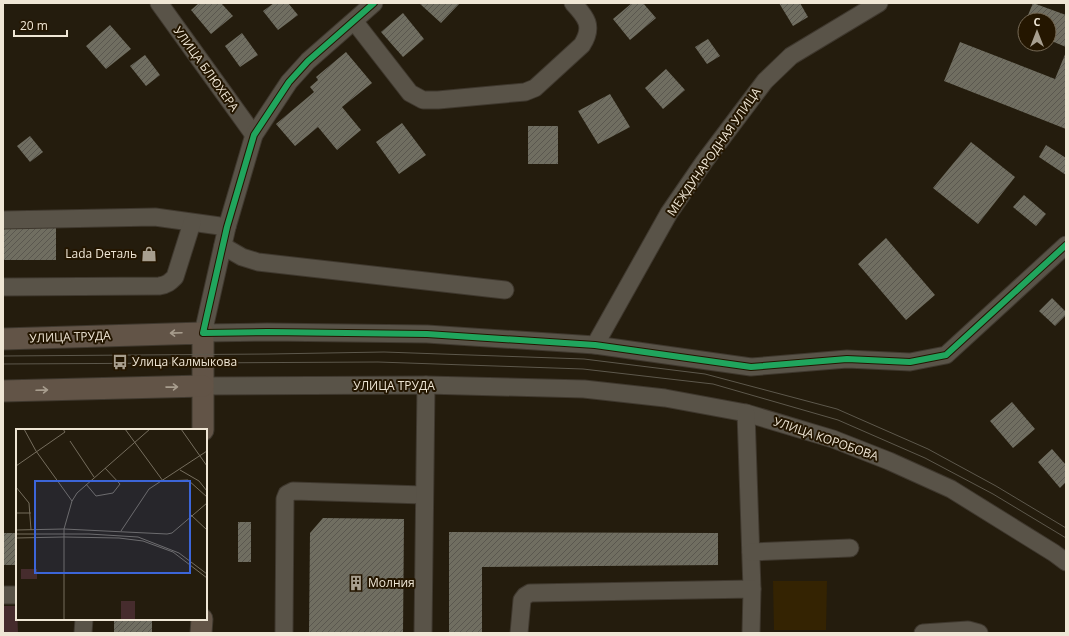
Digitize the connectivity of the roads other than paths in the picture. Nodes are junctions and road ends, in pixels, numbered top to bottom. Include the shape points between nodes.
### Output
1 (159, 3) edge
2 (374, 3) edge
3 (573, 3) edge
4 (879, 3) edge
5 (354, 21) junction
6 (254, 135) junction
7 (3, 220) edge
8 (192, 223) junction
9 (227, 227) junction
10 (1066, 245) edge
11 (223, 246) junction
12 (3, 287) edge
13 (505, 290) dead end
14 (203, 332) junction
15 (3, 339) edge
16 (595, 345) junction
17 (426, 385) junction
18 (203, 386) junction
19 (584, 389) joint
20 (3, 391) edge
21 (746, 413) junction
22 (203, 429) edge
23 (424, 495) junction
24 (850, 548) dead end
25 (750, 552) junction
26 (1066, 562) edge
27 (752, 589) junction
28 (3, 595) edge
29 (16, 595) edge
30 (84, 620) edge
31 (202, 620) edge
32 (84, 633) edge
33 (202, 633) edge
34 (284, 633) edge
35 (423, 633) edge
36 (519, 633) edge
37 (751, 633) edge
38 (923, 633) edge
39 (979, 633) edge

1 - 6 street, УЛИЦА БЛЮХЕРА
2 - 5 street
3 - 5 street via 587,21 587,38 535,88 525,92 438,100 423,100 410,93
4 - 16 street, МЕЖДУНАРОДНАЯ УЛИЦА via 791,56 765,81 669,213
5 - 6 street via 303,66 289,82
6 - 9 street
7 - 8 street via 155,217
8 - 9 street
8 - 12 street via 175,276 166,285
9 - 11 street
10 - 16 street via 946,355 910,362 847,359 751,367
11 - 13 street via 242,257 258,262
11 - 14 street
14 -> 15 main road, УЛИЦА ТРУДА
14 - 16 street via 427,334
14 - 18 main road
17 - 18 street, УЛИЦА ТРУДА
17 - 19 street, УЛИЦА ТРУДА
17 - 23 street
20 -> 18 main road, УЛИЦА ТРУДА
18 - 22 main road
19 - 21 street, УЛИЦА КОРОБОВА via 665,398
21 - 25 street
21 - 26 street, УЛИЦА КОРОБОВА via 833,439 944,486
23 - 34 street via 293,491 287,494
23 - 35 street
24 - 25 street
25 - 27 street
27 - 36 street via 530,593 522,600
27 - 37 street
28 - 29 street
30 - 32 street
31 - 33 main road
38 - 39 street via 968,630

